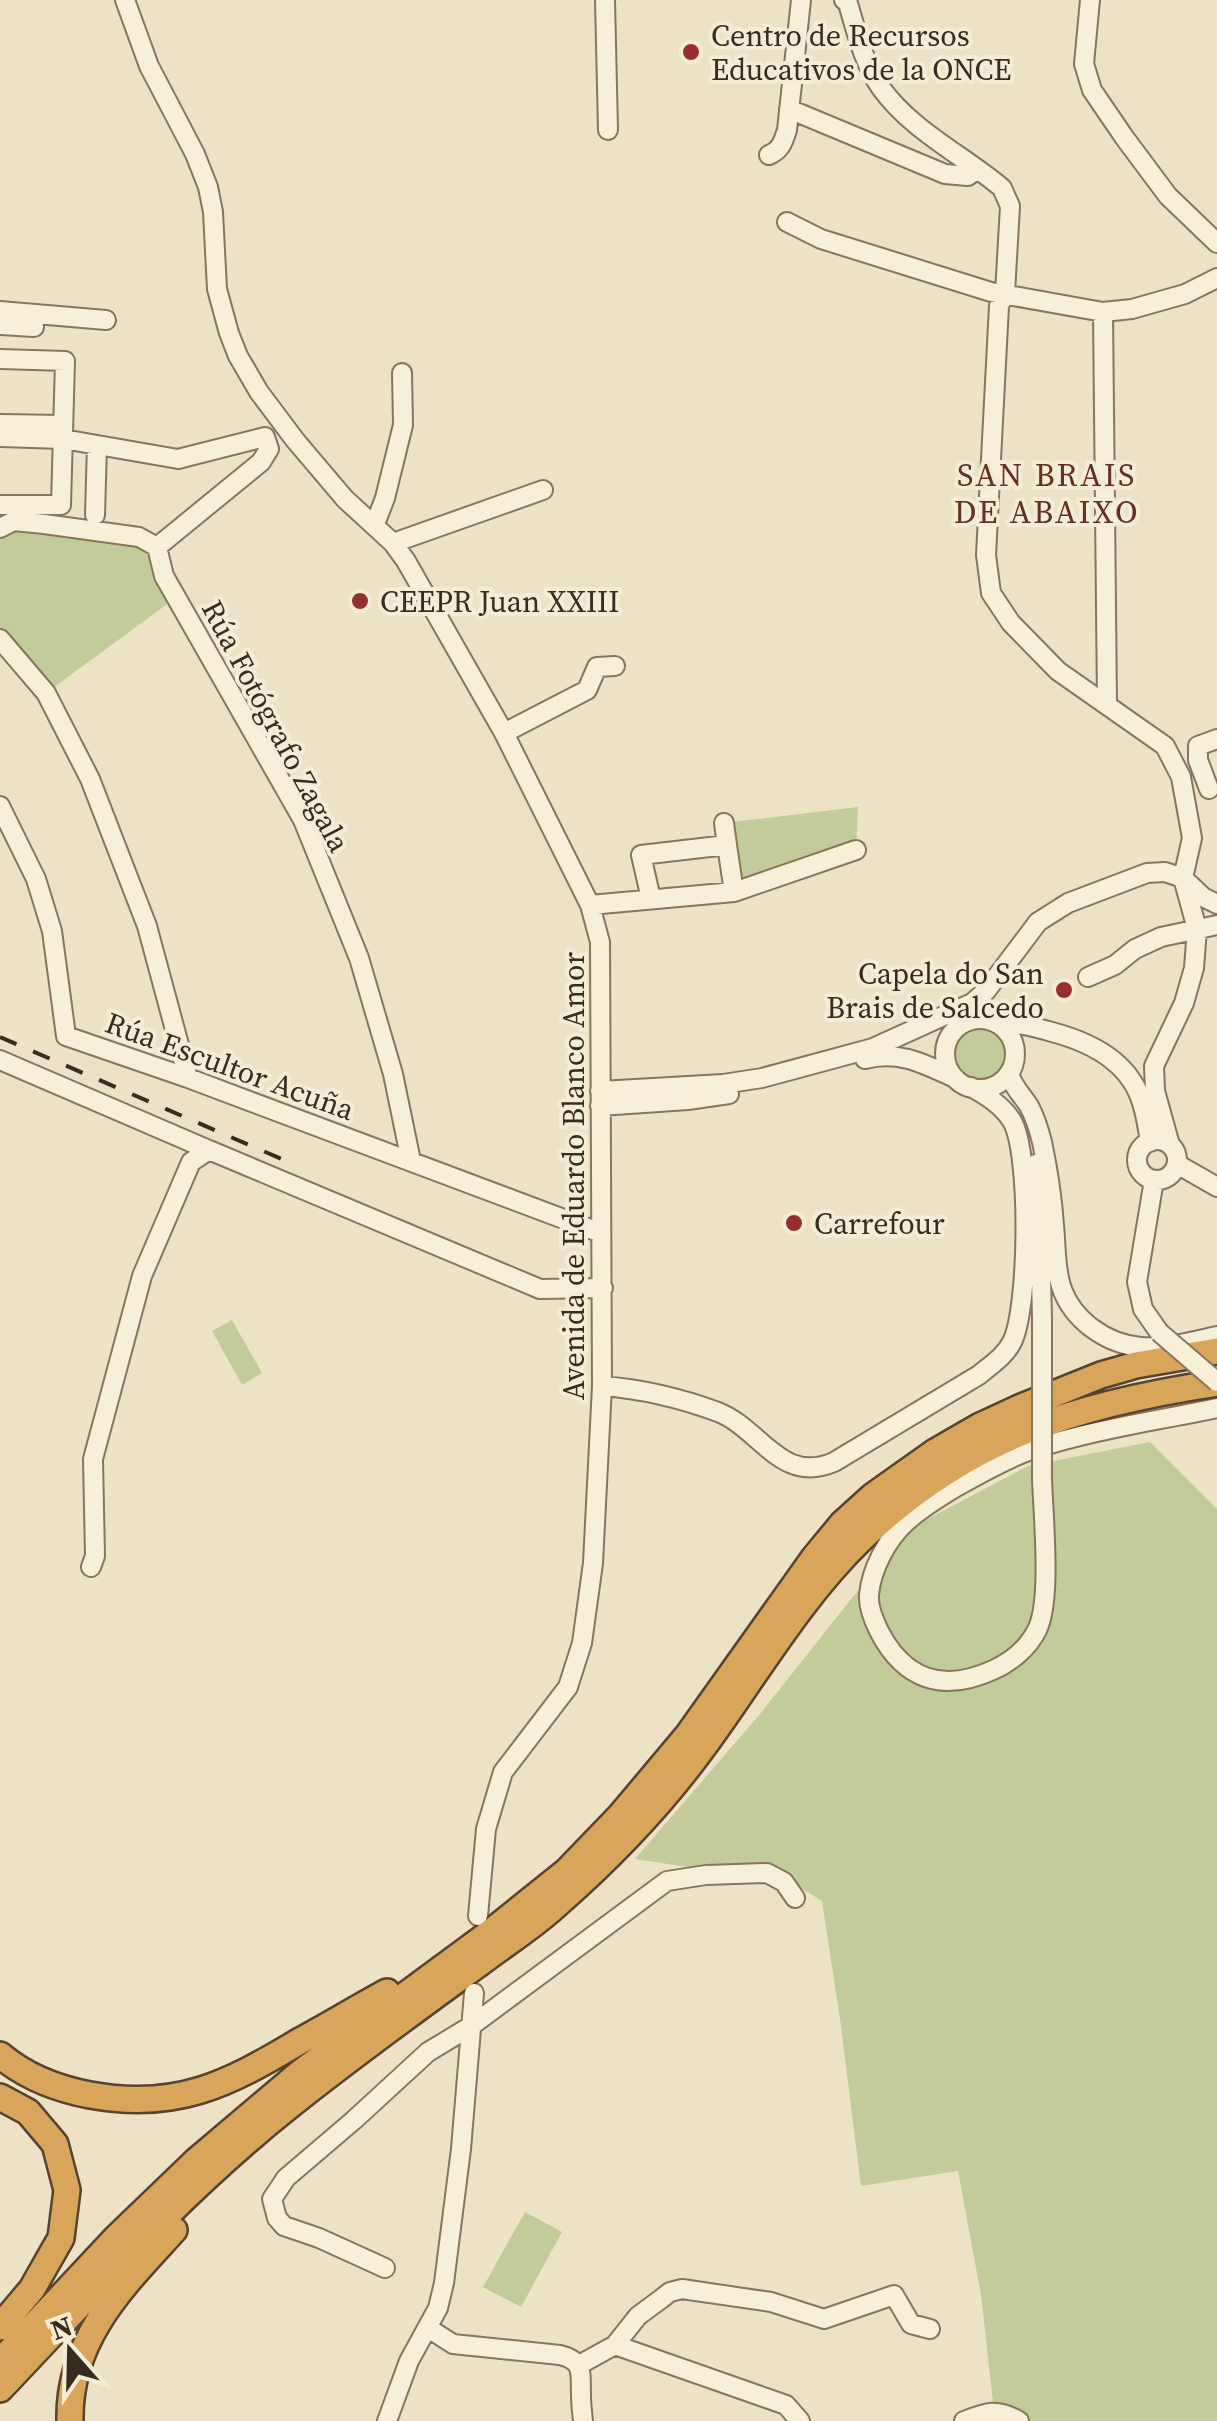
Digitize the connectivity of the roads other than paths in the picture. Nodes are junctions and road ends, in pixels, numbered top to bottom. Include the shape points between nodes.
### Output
1 (124, 0) edge
2 (604, 0) edge
3 (801, 0) edge
4 (844, 0) edge
5 (1090, 0) edge
6 (789, 109) junction
7 (608, 130) dead end
8 (769, 154) dead end
9 (977, 169) junction
10 (787, 222) dead end
11 (1217, 243) edge
12 (1217, 278) edge
13 (1005, 293) junction
14 (0, 311) edge
15 (1104, 312) junction
16 (106, 320) dead end
17 (0, 325) edge
18 (56, 328) dead end
19 (0, 360) edge
20 (402, 373) dead end
21 (277, 417) junction
22 (0, 424) edge
23 (63, 432) junction
24 (265, 436) junction
25 (0, 437) edge
26 (295, 440) junction
27 (97, 444) junction
28 (544, 490) dead end
29 (0, 504) edge
30 (94, 515) dead end
31 (375, 524) junction
32 (0, 528) edge
33 (393, 543) junction
34 (157, 548) junction
35 (0, 639) edge
36 (615, 666) dead end
37 (1106, 677) junction
38 (1081, 686) junction
39 (1107, 704) junction
40 (504, 733) junction
41 (1217, 740) edge
42 (1213, 785) edge
43 (0, 806) edge
44 (724, 823) dead end
45 (1192, 838) junction
46 (727, 845) junction
47 (856, 850) dead end
48 (1183, 878) junction
49 (734, 892) junction
50 (651, 899) junction
51 (1217, 904) edge
52 (590, 905) junction
53 (1217, 925) edge
54 (1197, 929) junction
55 (1008, 964) junction
56 (1088, 977) dead end
57 (990, 1021) junction
58 (960, 1026) junction
59 (874, 1048) junction
60 (1095, 1049) junction
61 (1016, 1050) junction
62 (0, 1060) edge
63 (1008, 1074) junction
64 (188, 1078) junction
65 (962, 1082) junction
66 (990, 1088) junction
67 (600, 1098) junction
68 (1150, 1142) junction
69 (1170, 1145) junction
70 (209, 1150) junction
71 (411, 1162) junction
72 (1177, 1164) junction
73 (1154, 1180) junction
74 (1217, 1188) edge
75 (601, 1233) junction
76 (603, 1288) junction
77 (1217, 1336) edge
78 (1217, 1352) edge
79 (1217, 1363) edge
80 (1217, 1383) edge
81 (602, 1386) junction
82 (1053, 1395) junction
83 (1217, 1408) edge
84 (91, 1567) dead end
85 (796, 1898) dead end
86 (484, 1924) junction
87 (474, 1993) dead end
88 (431, 1999) junction
89 (471, 2026) junction
90 (0, 2055) edge
91 (0, 2096) edge
92 (385, 2268) dead end
93 (0, 2327) edge
94 (428, 2328) junction
95 (930, 2329) dead end
96 (615, 2345) junction
97 (0, 2362) edge
98 (579, 2365) junction
99 (0, 2389) edge
100 (70, 2421) edge
101 (387, 2421) edge
102 (583, 2421) edge
103 (800, 2421) edge
104 (964, 2421) edge
105 (1019, 2421) edge

1 - 21 street, Avenida de Eduardo Blanco Amor via 208,187 217,289 229,333
2 - 7 street
3 - 6 street
4 - 9 street via 880,87 899,110
5 - 11 street via 1084,64 1092,90 1168,196
6 - 8 street via 782,146
6 - 9 street via 945,174 968,176
9 - 13 street via 1002,188 1010,206
10 - 13 street via 820,239
12 - 15 street via 1185,294
13 - 15 street
13 - 38 street via 999,306 986,555 991,593 1011,624
14 - 16 street
15 - 37 street
17 - 18 street
19 - 23 street via 65,361
20 - 31 street via 403,424
21 - 24 street
21 - 26 street, Avenida de Eduardo Blanco Amor
22 - 23 street
23 - 25 street
23 - 27 street
23 - 29 street via 61,506
24 - 26 street via 278,446
24 - 27 street via 178,459
24 - 34 street via 268,449 260,462
26 - 31 street, Avenida de Eduardo Blanco Amor
27 - 30 street
28 - 33 street
31 - 33 street, Avenida de Eduardo Blanco Amor
32 - 34 street via 14,521 44,524 139,537
33 - 40 street, Avenida de Eduardo Blanco Amor
34 - 71 street, Rúa Fotógrafo Zagala via 164,576 313,846 359,958
35 - 64 street via 46,694 90,779 147,926
36 - 40 street via 597,667 587,690
37 - 38 street
37 - 39 street
38 - 39 street
39 - 45 street via 1165,746 1181,776
40 - 52 street, Avenida de Eduardo Blanco Amor
41 - 42 street via 1198,746 1198,760
42 - 45 street
43 - 64 street, Rúa Escultor Acuña via 36,879 52,931 66,1036
44 - 46 street
45 - 48 street
46 - 49 street
46 - 50 street via 641,855
47 - 49 street
48 - 51 street
48 - 54 street
48 - 55 street via 1147,874 1068,903 1038,922
49 - 50 street
50 - 52 street
52 - 67 street, Avenida de Eduardo Blanco Amor via 602,961
53 - 54 street
54 - 56 street via 1161,937
54 - 69 street via 1184,1003 1154,1066
55 - 57 street
55 - 59 street via 972,1002
57 - 58 street
57 - 60 street via 1057,1033
57 - 61 street
58 - 59 street
58 - 65 street via 945,1056
59 - 67 street via 742,1081
60 - 61 street via 1041,1038
60 - 68 street via 1116,1061 1136,1088
61 - 63 street
62 - 70 street
63 - 66 street
63 - 77 street via 1041,1138 1057,1268 1074,1310 1114,1342 1140,1347
64 - 71 street, Rúa Escultor Acuña
65 - 66 street
65 - 67 street via 909,1058 876,1056 725,1095
65 - 81 street via 1001,1106 1022,1155 1020,1316 1013,1341 980,1375 813,1468 780,1459 722,1414
66 - 83 street, bridge via 1024,1117 1036,1162 1042,1301 1042,1478 1045,1601 1023,1650 980,1676 954,1683 926,1678 901,1664 887,1646 868,1597 878,1562 902,1524 928,1504 1028,1451 1092,1433
67 - 75 street, Avenida de Eduardo Blanco Amor
68 - 69 street
68 - 73 street via 1138,1162
69 - 72 street
70 - 76 street via 540,1290
70 - 84 street via 191,1162 142,1276 93,1459
71 - 75 street, Rúa Escultor Acuña
72 - 73 street via 1166,1178
72 - 74 street
73 - 80 street, bridge via 1137,1282 1143,1308 1159,1332
75 - 76 street, Avenida de Eduardo Blanco Amor
76 - 81 street, Avenida de Eduardo Blanco Amor
78 - 82 highway via 1136,1365
79 - 82 highway
80 - 88 highway via 1091,1407 1032,1427 916,1492 828,1574 635,1832 553,1908
81 - 86 street, Avenida de Eduardo Blanco Amor via 582,1643 568,1687 503,1772 486,1829
82 - 86 highway via 935,1452 842,1524 620,1816 567,1871
85 - 89 street via 767,1873 667,1881
86 - 90 highway via 208,2090 163,2100 99,2097 33,2077
86 - 97 highway via 196,2161
87 - 89 street
88 - 99 highway via 211,2172
88 - 100 highway via 208,2194 129,2279 86,2342 70,2395
89 - 92 street via 428,2052 286,2178 272,2198 284,2226
89 - 94 street via 444,2283
91 - 93 highway via 28,2112 55,2144 66,2190 61,2238 32,2290
94 - 98 street via 453,2344 568,2356
94 - 101 street
95 - 96 street via 912,2324 894,2295 824,2319 771,2302 682,2289 638,2316
96 - 98 street
96 - 103 street via 786,2405
98 - 102 street
104 - 105 street via 1004,2412

